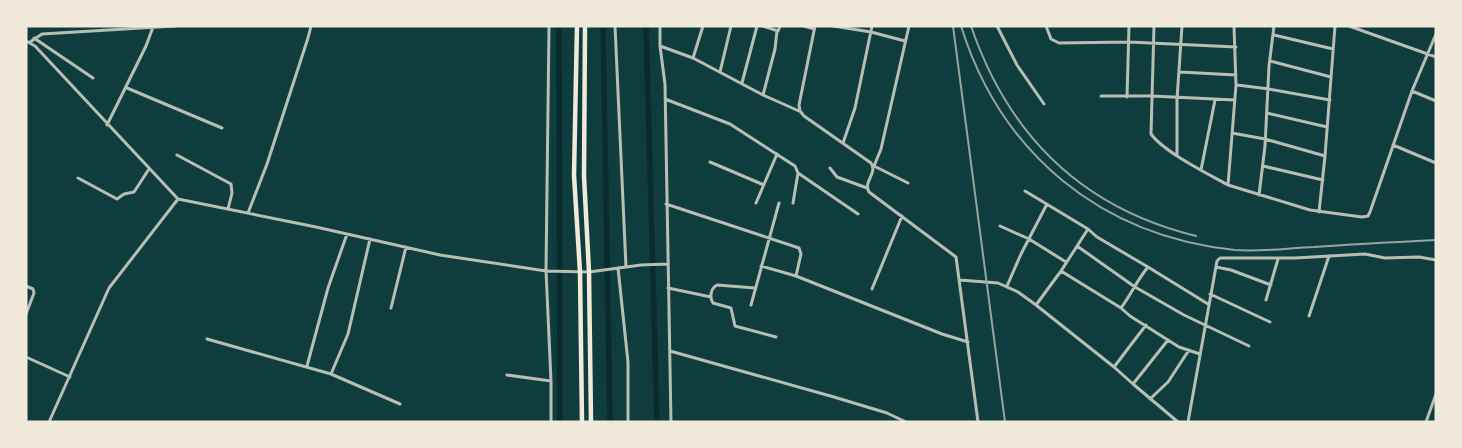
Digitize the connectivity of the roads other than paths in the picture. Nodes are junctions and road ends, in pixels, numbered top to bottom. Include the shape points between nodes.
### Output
1 (175, 26) edge
2 (311, 26) edge
3 (549, 26) edge
4 (577, 26) edge
5 (585, 26) edge
6 (615, 26) edge
7 (660, 26) edge
8 (703, 26) edge
9 (731, 26) edge
10 (756, 26) edge
11 (763, 26) edge
12 (780, 26) edge
13 (804, 26) edge
14 (833, 26) edge
15 (872, 26) edge
16 (909, 26) edge
17 (997, 26) edge
18 (1046, 26) edge
19 (1129, 26) edge
20 (1154, 26) edge
21 (1182, 26) edge
22 (1234, 26) edge
23 (1274, 26) edge
24 (1335, 26) edge
25 (1349, 26) edge
26 (1364, 26) edge
27 (130, 27) edge
28 (153, 27) edge
29 (814, 28) edge
30 (776, 31) junction
31 (1363, 31) junction
32 (871, 32) junction
33 (1436, 34) edge
34 (1274, 35) junction
35 (34, 38) junction
36 (905, 41) junction
37 (28, 42) edge
38 (1129, 42) junction
39 (1154, 43) junction
40 (1181, 44) junction
41 (660, 46) junction
42 (1236, 47) junction
43 (1333, 49) junction
44 (1428, 54) junction
45 (1436, 56) edge
46 (693, 58) junction
47 (1270, 61) junction
48 (720, 72) junction
49 (1180, 72) junction
50 (1236, 75) junction
51 (1331, 77) junction
52 (94, 78) dead end
53 (742, 83) junction
54 (1236, 85) junction
55 (127, 88) junction
56 (1269, 88) junction
57 (1412, 91) junction
58 (763, 95) junction
59 (1101, 96) dead end
60 (1152, 96) junction
61 (1127, 97) junction
62 (665, 99) junction
63 (1178, 99) junction
64 (1215, 100) junction
65 (1235, 100) junction
66 (1330, 100) junction
67 (1436, 101) edge
68 (1044, 104) dead end
69 (800, 111) junction
70 (1267, 112) junction
71 (107, 125) junction
72 (222, 128) dead end
73 (1328, 128) junction
74 (1232, 133) junction
75 (1265, 139) junction
76 (843, 143) junction
77 (1393, 145) junction
78 (177, 154) dead end
79 (777, 154) junction
80 (1177, 154) junction
81 (1325, 156) junction
82 (710, 162) dead end
83 (1436, 163) edge
84 (874, 166) junction
85 (1263, 166) junction
86 (830, 168) dead end
87 (149, 169) junction
88 (1201, 170) junction
89 (798, 173) junction
90 (78, 178) dead end
91 (1322, 180) junction
92 (908, 183) dead end
93 (764, 185) junction
94 (1228, 185) junction
95 (867, 188) junction
96 (1025, 191) dead end
97 (1259, 195) junction
98 (178, 198) junction
99 (756, 203) dead end
100 (779, 203) dead end
101 (794, 203) dead end
102 (666, 204) junction
103 (1047, 204) junction
104 (228, 209) junction
105 (1319, 212) junction
106 (248, 213) junction
107 (858, 214) dead end
108 (902, 216) junction
109 (1000, 226) dead end
110 (1088, 229) junction
111 (347, 234) junction
112 (769, 238) junction
113 (370, 239) junction
114 (1029, 239) junction
115 (1077, 246) junction
116 (406, 247) junction
117 (1329, 256) junction
118 (1278, 259) junction
119 (1436, 260) edge
120 (1066, 262) junction
121 (667, 264) junction
122 (761, 266) junction
123 (626, 267) junction
124 (1148, 267) junction
125 (1216, 267) junction
126 (618, 268) junction
127 (546, 271) junction
128 (580, 272) junction
129 (589, 272) junction
130 (1061, 272) junction
131 (796, 276) junction
132 (960, 280) junction
133 (1270, 285) junction
134 (26, 286) edge
135 (1007, 286) junction
136 (668, 288) junction
137 (755, 288) junction
138 (1135, 288) junction
139 (872, 289) dead end
140 (1210, 294) junction
141 (711, 296) junction
142 (1266, 300) dead end
143 (1208, 304) junction
144 (751, 305) dead end
145 (1036, 305) junction
146 (391, 308) dead end
147 (1121, 308) junction
148 (26, 314) edge
149 (1309, 316) dead end
150 (1270, 322) dead end
151 (1206, 324) junction
152 (1146, 325) junction
153 (776, 337) dead end
154 (208, 339) dead end
155 (1168, 340) junction
156 (968, 342) junction
157 (1249, 346) dead end
158 (1189, 350) junction
159 (670, 351) junction
160 (1200, 354) junction
161 (26, 357) edge
162 (307, 366) junction
163 (1114, 367) junction
164 (331, 374) junction
165 (507, 376) dead end
166 (70, 377) junction
167 (551, 380) junction
168 (1133, 384) junction
169 (1436, 394) edge
170 (1150, 399) junction
171 (400, 404) dead end
172 (49, 422) edge
173 (551, 422) edge
174 (582, 422) edge
175 (591, 422) edge
176 (628, 422) edge
177 (671, 422) edge
178 (906, 422) edge
179 (978, 422) edge
180 (1178, 422) edge
181 (1188, 422) edge
182 (1426, 422) edge

1 - 28 street
2 - 106 street
3 - 127 street
4 - 128 main road via 574,175
5 - 129 main road via 584,176
6 - 123 street
7 - 41 street
8 - 46 street
9 - 48 street
10 - 53 street
11 - 30 street
12 - 30 street
13 - 29 street
14 - 32 street
15 - 32 street
16 - 36 street
17 - 68 street via 1017,65
18 - 38 street via 1055,42
19 - 38 street
20 - 39 street
21 - 40 street
22 - 42 street
23 - 34 street
24 - 43 street
25 - 31 street
26 - 31 street
27 - 28 street
27 - 35 street via 42,34
28 - 55 street
29 - 69 street
30 - 58 street via 776,49
31 - 44 street
32 - 36 street
32 - 76 street via 855,108
33 - 44 street
34 - 43 street
34 - 47 street
35 - 37 street
35 - 52 street
36 - 84 street via 881,149
37 - 71 street
38 - 39 street
38 - 61 street
39 - 40 street
39 - 60 street
40 - 42 street
40 - 49 street
41 - 46 street
41 - 62 street
42 - 50 street
43 - 51 street
44 - 45 street
44 - 57 street
46 - 48 street
47 - 51 street
47 - 56 street
48 - 53 street
49 - 50 street
49 - 63 street
50 - 54 street
51 - 66 street
53 - 58 street
54 - 56 street
54 - 65 street
55 - 71 street
55 - 72 street
56 - 66 street
56 - 70 street
57 - 67 street
57 - 77 street
58 - 69 street
59 - 61 street
60 - 61 street
60 - 63 street
60 - 80 street via 1151,134
62 - 79 street via 730,124
62 - 102 street
63 - 64 street
63 - 80 street
64 - 65 street
64 - 88 street
65 - 74 street
66 - 73 street
69 - 76 street
70 - 73 street
70 - 75 street
71 - 87 street
73 - 81 street
74 - 75 street
74 - 94 street
75 - 81 street
75 - 85 street
76 - 84 street
77 - 83 street
77 - 105 street via 1368,216
78 - 104 street via 231,184
79 - 89 street via 795,166
79 - 93 street
80 - 88 street
81 - 91 street
82 - 93 street
84 - 92 street
84 - 95 street
85 - 91 street
85 - 97 street
86 - 95 street via 837,177
87 - 90 street via 134,192 117,199
87 - 98 street
88 - 94 street
89 - 101 street
89 - 107 street
91 - 105 street
93 - 99 street
94 - 97 street
95 - 108 street
96 - 103 street
97 - 105 street
98 - 104 street
98 - 166 street via 112,284
100 - 112 street
102 - 112 street
102 - 121 street
103 - 110 street
103 - 114 street
104 - 106 street
106 - 111 street
108 - 132 street via 956,256
108 - 139 street
109 - 114 street
110 - 115 street
110 - 124 street
111 - 113 street
111 - 162 street via 328,288
112 - 122 street
112 - 131 street via 801,249
113 - 116 street
113 - 164 street via 347,337
114 - 120 street
114 - 135 street
115 - 120 street
115 - 138 street
116 - 127 street
116 - 146 street
117 - 118 street
117 - 119 street via 1365,254
117 - 149 street
118 - 125 street via 1222,257
118 - 133 street
120 - 130 street
121 - 123 street
121 - 136 street
122 - 131 street
122 - 137 street
123 - 126 street
124 - 138 street
124 - 143 street
125 - 133 street
125 - 140 street
126 - 129 street
126 - 176 street via 628,362
127 - 128 street
127 - 167 street
128 - 129 street
128 - 174 main road
129 - 175 main road
130 - 145 street
130 - 147 street
131 - 156 street
132 - 135 street
132 - 156 street
133 - 142 street
134 - 148 street via 34,291
135 - 145 street
136 - 141 street
136 - 159 street
137 - 141 street via 717,285
137 - 144 street
138 - 147 street
138 - 151 street
140 - 143 street
140 - 150 street
141 - 153 street via 713,303 731,308 734,326
143 - 151 street
145 - 163 street
147 - 152 street
151 - 157 street
151 - 160 street
152 - 155 street
152 - 163 street
154 - 162 street
155 - 158 street
155 - 168 street
156 - 179 street
158 - 160 street
158 - 170 street via 1168,382
159 - 177 street
159 - 178 street via 834,396
160 - 181 street
161 - 166 street
162 - 164 street
163 - 168 street
164 - 171 street
165 - 167 street
166 - 172 street
167 - 173 street
168 - 170 street
169 - 182 street
170 - 180 street

